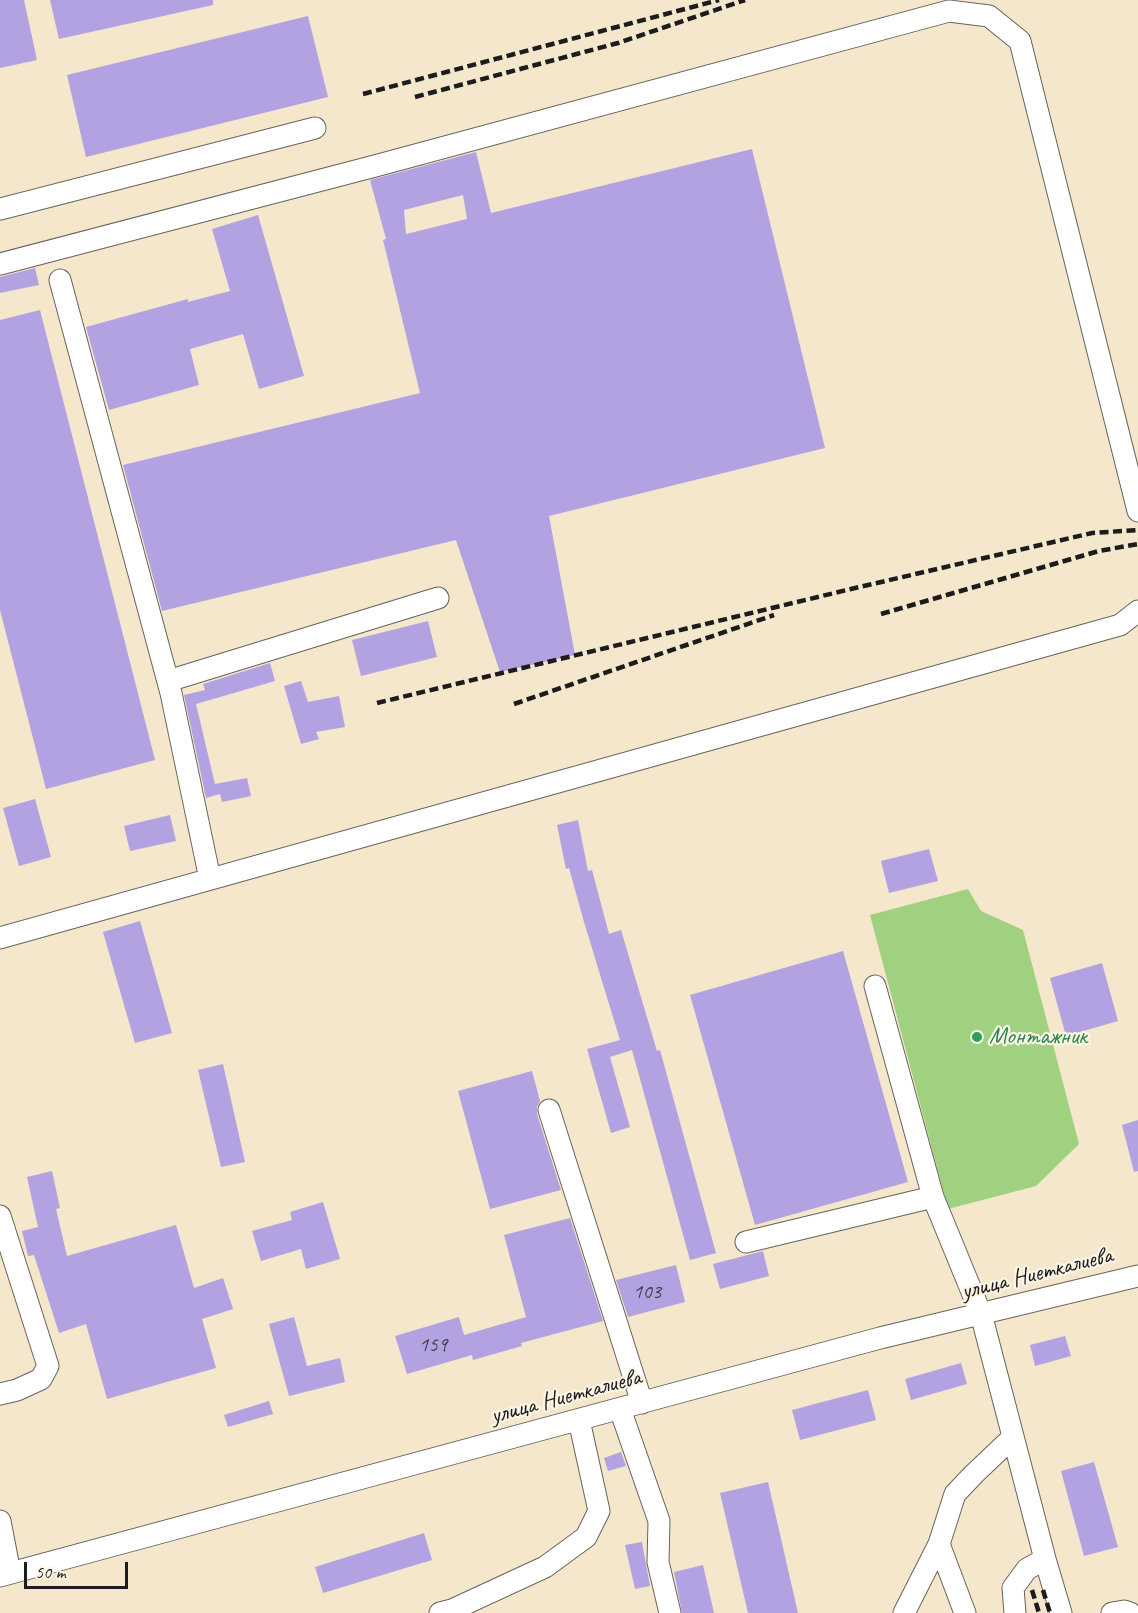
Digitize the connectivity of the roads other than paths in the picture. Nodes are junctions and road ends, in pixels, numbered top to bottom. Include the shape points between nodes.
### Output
1 (315, 128) dead end
2 (0, 209) edge
3 (0, 264) edge
4 (60, 280) dead end
5 (1138, 511) edge
6 (438, 598) dead end
7 (1138, 611) edge
8 (168, 681) junction
9 (210, 879) junction
10 (0, 938) edge
11 (875, 986) dead end
12 (549, 1110) dead end
13 (933, 1197) junction
14 (0, 1216) edge
15 (746, 1242) dead end
16 (1138, 1276) edge
17 (981, 1314) junction
18 (0, 1394) edge
19 (642, 1403) junction
20 (620, 1409) junction
21 (579, 1420) junction
22 (1013, 1437) junction
23 (0, 1521) edge
24 (939, 1544) junction
25 (1045, 1559) junction
26 (5, 1575) edge
27 (440, 1613) edge
28 (670, 1613) edge
29 (904, 1613) edge
30 (965, 1613) edge
31 (1015, 1613) edge
32 (1061, 1613) edge
33 (1112, 1613) edge
34 (1130, 1613) edge

1 - 2 street
3 - 5 street via 949,11 988,16 1020,42
4 - 8 street
6 - 8 street
7 - 9 street via 1120,625
8 - 9 street
9 - 10 street
11 - 13 street
12 - 19 street
13 - 15 street
13 - 17 street
14 - 18 street via 48,1366 41,1379
16 - 17 street, улица Ниеткалиева
17 - 19 street, улица Ниеткалиева
17 - 22 street
19 - 20 street, улица Ниеткалиева
20 - 21 street, улица Ниеткалиева
20 - 28 street via 659,1521 658,1562
21 - 26 street, улица Ниеткалиева
21 - 27 street via 599,1511 586,1537 545,1567
22 - 24 street via 955,1494
22 - 25 street
23 - 26 street
24 - 29 street
24 - 30 street
25 - 31 street via 1027,1569 1013,1588
25 - 32 street
33 - 34 street

